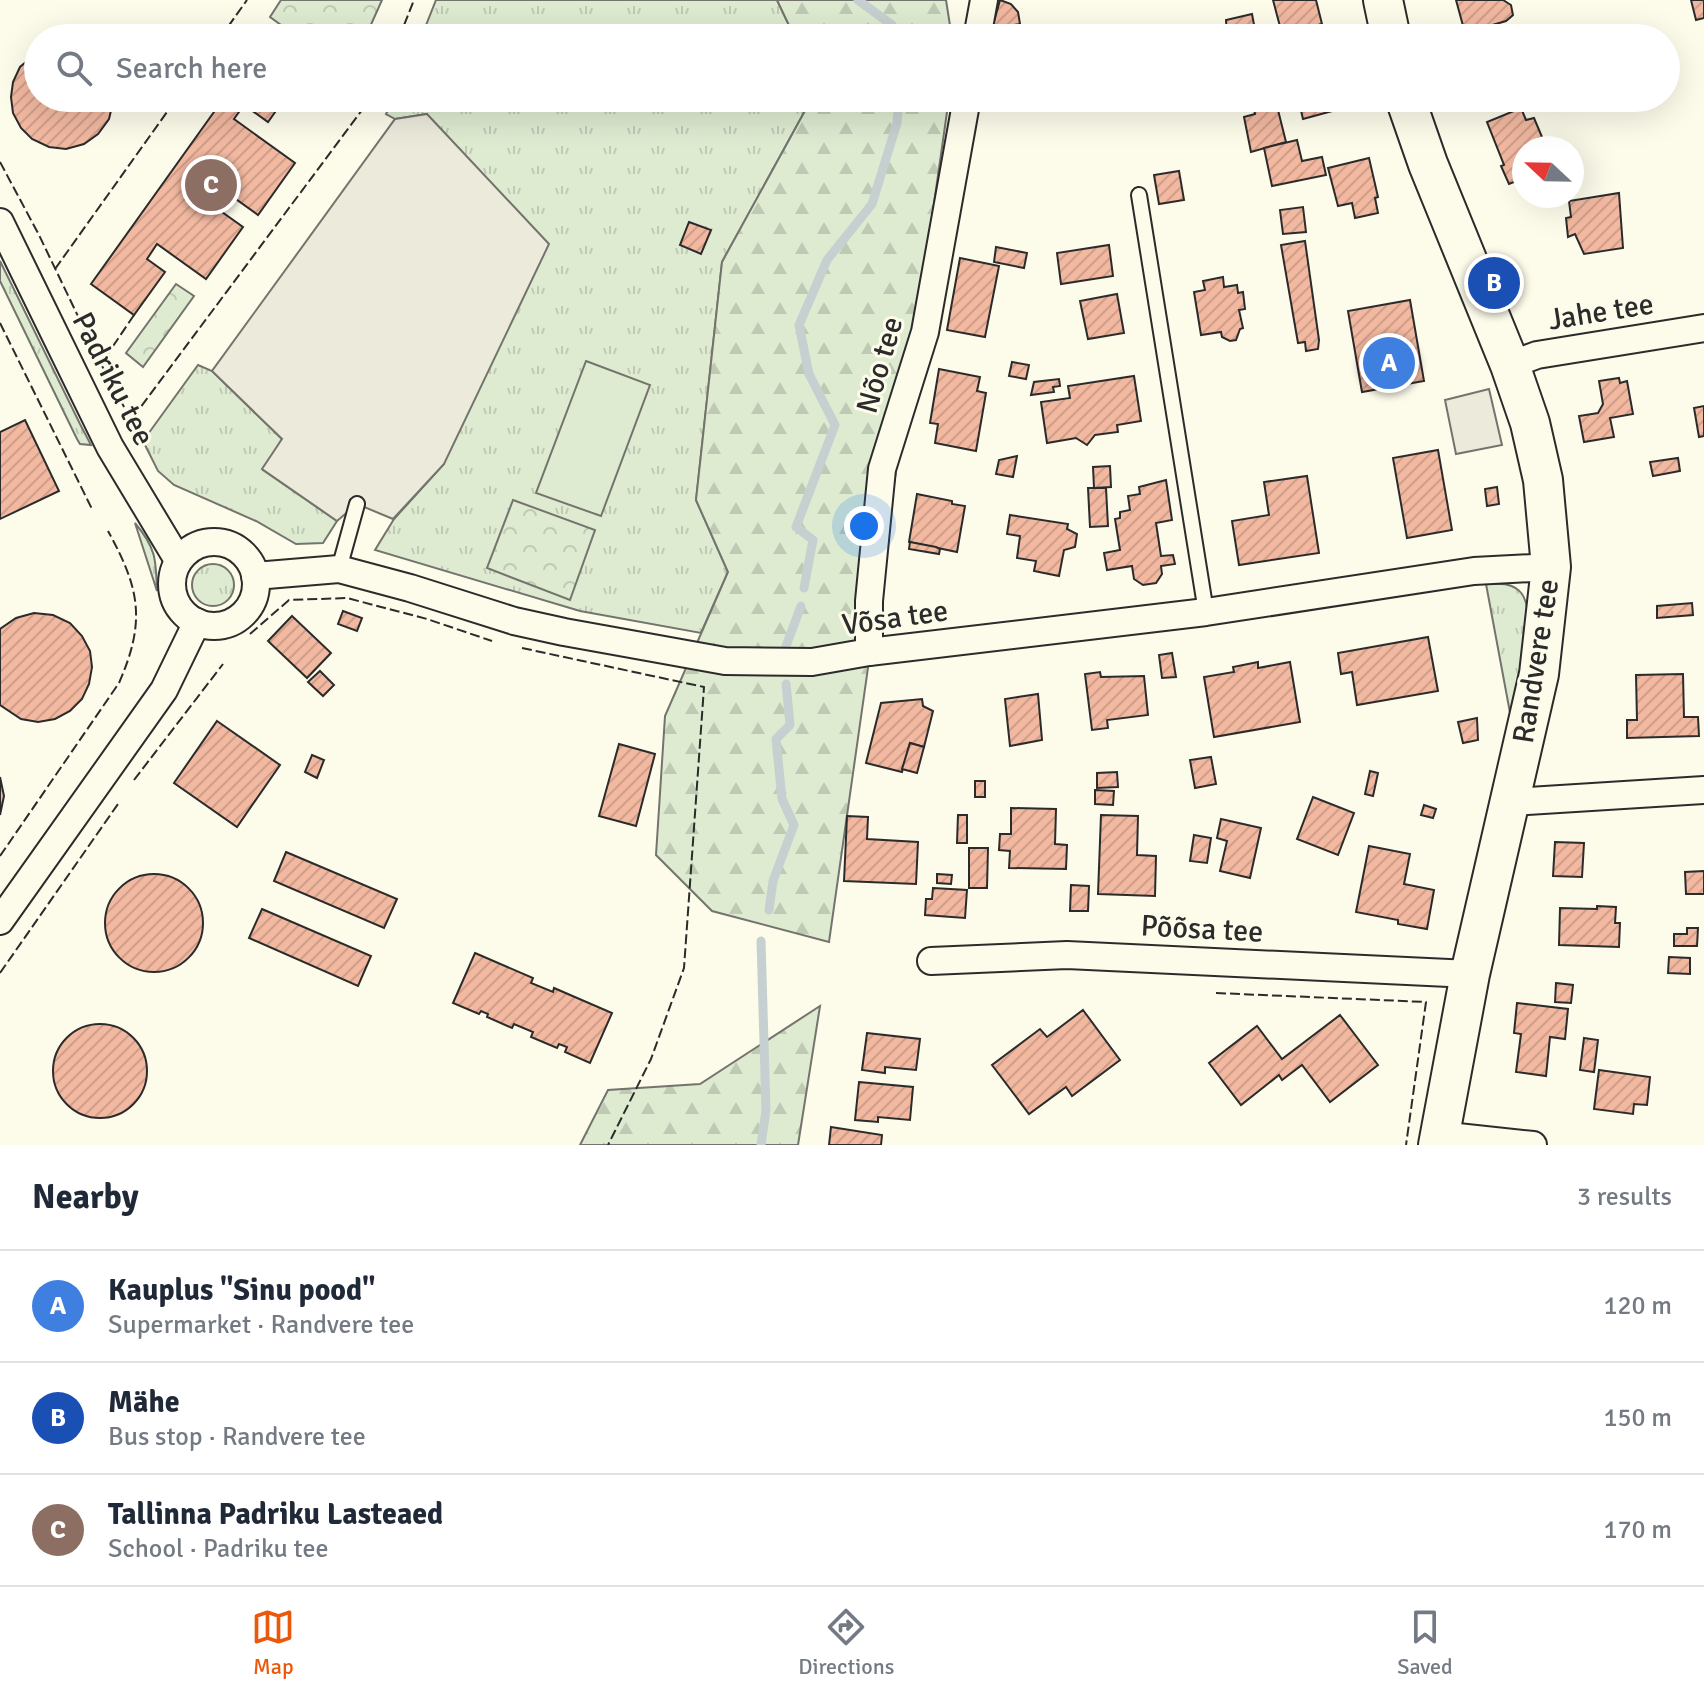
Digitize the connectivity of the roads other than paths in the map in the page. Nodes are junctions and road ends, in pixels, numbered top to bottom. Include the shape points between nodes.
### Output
1 (984, 0) edge
2 (1383, 0) edge
3 (980, 24) edge
4 (1388, 24) edge
5 (964, 112) edge
6 (1410, 112) edge
7 (1139, 195) dead end
8 (0, 222) edge
9 (1704, 328) edge
10 (1510, 365) junction
11 (357, 504) dead end
12 (178, 560) junction
13 (1551, 567) junction
14 (339, 569) junction
15 (255, 576) junction
16 (1206, 612) junction
17 (197, 622) junction
18 (869, 652) junction
19 (1704, 790) edge
20 (1511, 802) junction
21 (0, 921) edge
22 (931, 961) dead end
23 (1470, 974) junction
24 (1439, 1140) edge
25 (1533, 1145) edge

1 - 3 street
2 - 4 main road
5 - 18 street, Nõo tee via 925,332 882,469
6 - 10 main road, Randvere tee
7 - 16 lane
8 - 12 street, Padriku tee via 110,447
9 - 10 street, Jahe tee via 1537,355
10 - 13 main road, Randvere tee via 1543,480
11 - 14 lane
12 - 15 street via 197,544 222,542 244,554
12 - 17 street via 172,574 175,603
13 - 16 street, Võsa tee via 1474,571
13 - 20 main road, Randvere tee via 1539,674
14 - 15 street, Võsa tee
14 - 18 street, Võsa tee via 514,621 725,661 812,662
15 - 17 street via 252,600 238,618 217,626
16 - 18 street, Võsa tee
17 - 21 street via 164,690
19 - 20 street
20 - 23 main road, Randvere tee
22 - 23 street, Põõsa tee via 1067,955
23 - 24 main road, Randvere tee
24 - 25 street

